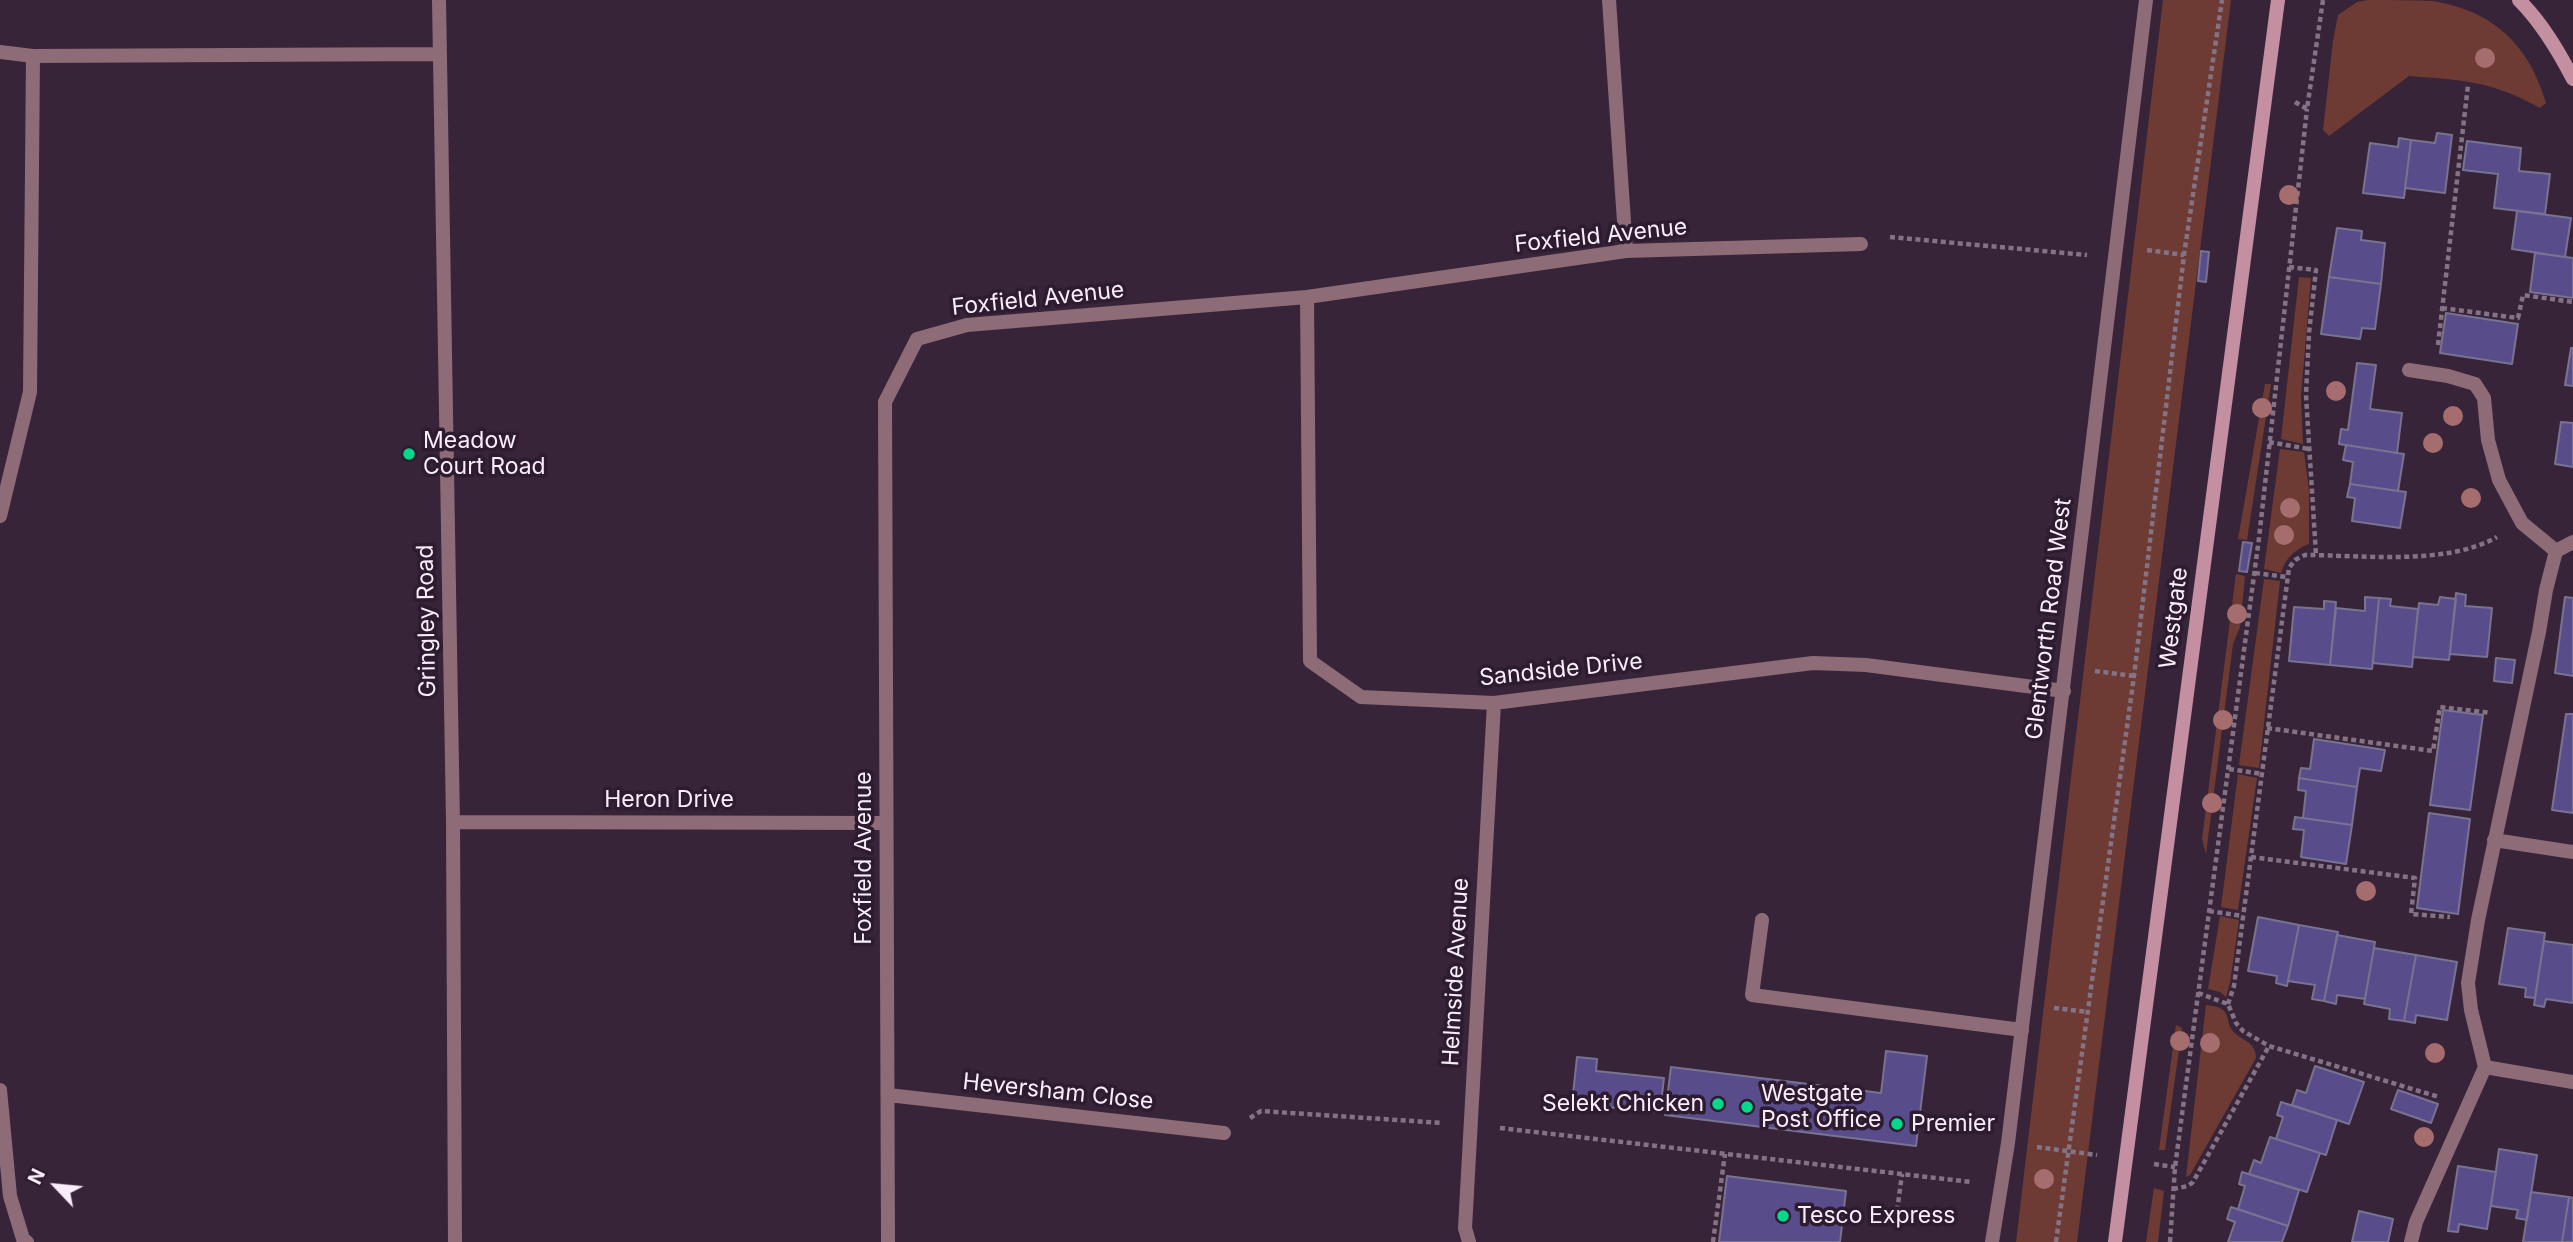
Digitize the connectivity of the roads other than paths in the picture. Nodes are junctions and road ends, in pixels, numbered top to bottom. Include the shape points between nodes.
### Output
1 (439, 0) edge
2 (1609, 0) edge
3 (2146, 0) edge
4 (2278, 0) edge
5 (2519, 0) edge
6 (0, 52) edge
7 (439, 54) junction
8 (33, 56) junction
9 (2573, 79) edge
10 (1861, 244) road end
11 (1626, 251) junction
12 (1307, 297) junction
13 (2409, 370) dead end
14 (0, 516) edge
15 (2573, 542) edge
16 (2556, 551) junction
17 (2064, 691) junction
18 (1494, 704) junction
19 (453, 822) junction
20 (886, 823) junction
21 (2494, 841) junction
22 (2573, 852) edge
23 (1762, 920) dead end
24 (2022, 1030) junction
25 (2485, 1067) junction
26 (2573, 1082) edge
27 (0, 1090) edge
28 (888, 1096) junction
29 (1224, 1133) road end
30 (27, 1242) edge
31 (455, 1242) edge
32 (888, 1242) edge
33 (1469, 1242) edge
34 (1992, 1242) edge
35 (2115, 1242) edge
36 (2411, 1242) edge

1 - 7 street, Gringley Road
2 - 11 street
3 - 17 street, Glentworth Road West
4 - 35 street, Westgate
5 - 9 street via 2533,13
6 - 8 street
7 - 8 street
7 - 19 street, Gringley Road
8 - 14 street via 30,392
10 - 11 street, Foxfield Avenue
11 - 12 street, Foxfield Avenue
12 - 18 street, Sandside Drive via 1310,661 1361,697
12 - 20 street, Foxfield Avenue via 967,325 917,339 885,402
13 - 16 street via 2475,384 2484,398 2488,440 2499,480 2522,523
15 - 16 street
16 - 21 street
17 - 18 street, Sandside Drive via 1813,663
17 - 24 street, Glentworth Road West
18 - 33 street, Helmside Avenue via 1465,1228
19 - 20 street, Heron Drive
19 - 31 street, Gringley Road
20 - 28 street, Foxfield Avenue
21 - 22 street
21 - 25 street via 2468,983
23 - 24 street via 1752,995
24 - 34 street, Glentworth Road West
25 - 26 street
25 - 36 street
27 - 30 street via 10,1196
28 - 29 street, Heversham Close
28 - 32 street, Foxfield Avenue

